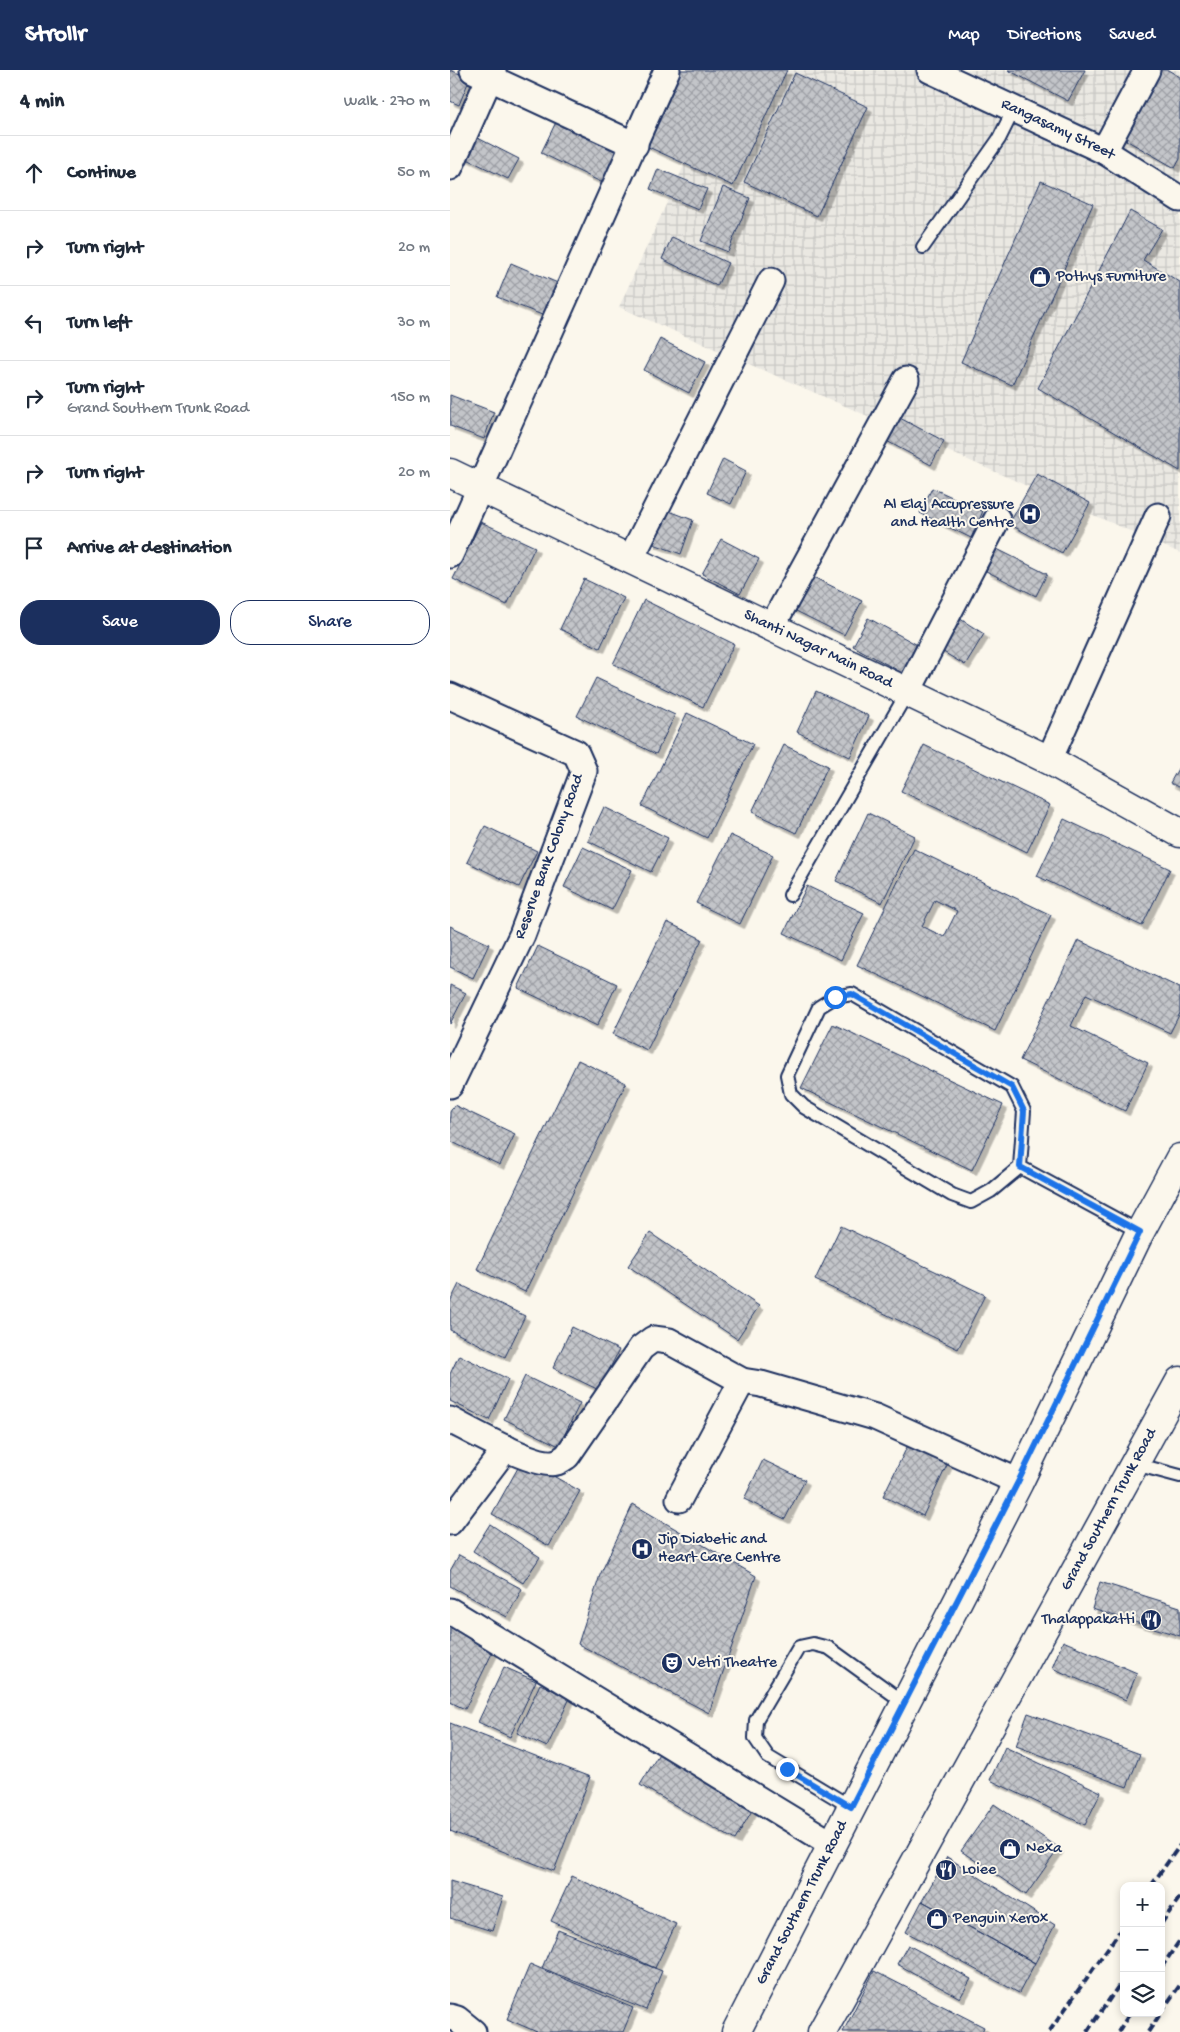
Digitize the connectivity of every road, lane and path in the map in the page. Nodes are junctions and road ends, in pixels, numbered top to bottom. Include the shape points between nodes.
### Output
1 (667, 70) edge
2 (930, 70) edge
3 (1147, 70) edge
4 (485, 73) edge
5 (1014, 109) junction
6 (635, 145) junction
7 (1104, 151) junction
8 (450, 167) edge
9 (1180, 199) edge
10 (923, 247) dead end
11 (771, 280) dead end
12 (906, 380) dead end
13 (450, 473) edge
14 (480, 487) junction
15 (1158, 516) dead end
16 (997, 519) dead end
17 (450, 555) edge
18 (630, 560) junction
19 (772, 626) junction
20 (908, 693) junction
21 (450, 696) edge
22 (1049, 760) junction
23 (1180, 833) edge
24 (790, 895) dead end
25 (450, 1085) edge
26 (1180, 1158) edge
27 (1020, 1167) junction
28 (1140, 1232) junction
29 (742, 1381) junction
30 (1180, 1381) edge
31 (450, 1420) edge
32 (506, 1448) junction
33 (1135, 1464) junction
34 (1180, 1476) edge
35 (1018, 1482) junction
36 (679, 1499) dead end
37 (450, 1522) edge
38 (450, 1611) edge
39 (905, 1703) junction
40 (851, 1807) junction
41 (832, 1844) junction
42 (450, 2017) edge
43 (473, 2032) edge
44 (736, 2032) edge
45 (822, 2032) edge

1 - 6 street
2 - 5 street, Rangasamy Street
3 - 7 street
4 - 6 street
4 - 8 street
5 - 7 street, Rangasamy Street
5 - 10 lane via 1000,139
6 - 14 street
7 - 9 street, Rangasamy Street
11 - 18 street
12 - 19 street
13 - 14 main road, Shanti Nagar Main Road
14 - 17 street
14 - 18 main road, Shanti Nagar Main Road
15 - 22 street
16 - 20 street
18 - 19 main road, Shanti Nagar Main Road
19 - 20 main road, Shanti Nagar Main Road
20 - 22 main road, Shanti Nagar Main Road
20 - 24 lane
21 - 25 street, Reserve Bank Colony Road via 576,753 584,771 522,935
22 - 23 main road, Shanti Nagar Main Road
26 - 28 main road, Grand Southern Trunk Road
27 - 27 lane via 1024,1111 1012,1087 852,994 835,997 819,1007 787,1075 791,1094 804,1107 952,1195 971,1202 991,1191
27 - 28 lane
28 - 35 main road, Grand Southern Trunk Road
29 - 32 street via 669,1341 653,1339 640,1348 567,1456 556,1462 543,1462
29 - 35 street via 875,1417
29 - 36 street
30 - 33 main road, Grand Southern Trunk Road
31 - 32 street
32 - 37 street
33 - 34 lane
33 - 45 main road, Grand Southern Trunk Road
35 - 39 main road, Grand Southern Trunk Road
38 - 41 street
39 - 40 main road, Grand Southern Trunk Road
39 - 40 lane via 829,1648 813,1644 799,1647 756,1720 755,1738 768,1757
40 - 41 main road, Grand Southern Trunk Road
41 - 44 main road, Grand Southern Trunk Road
42 - 43 street

